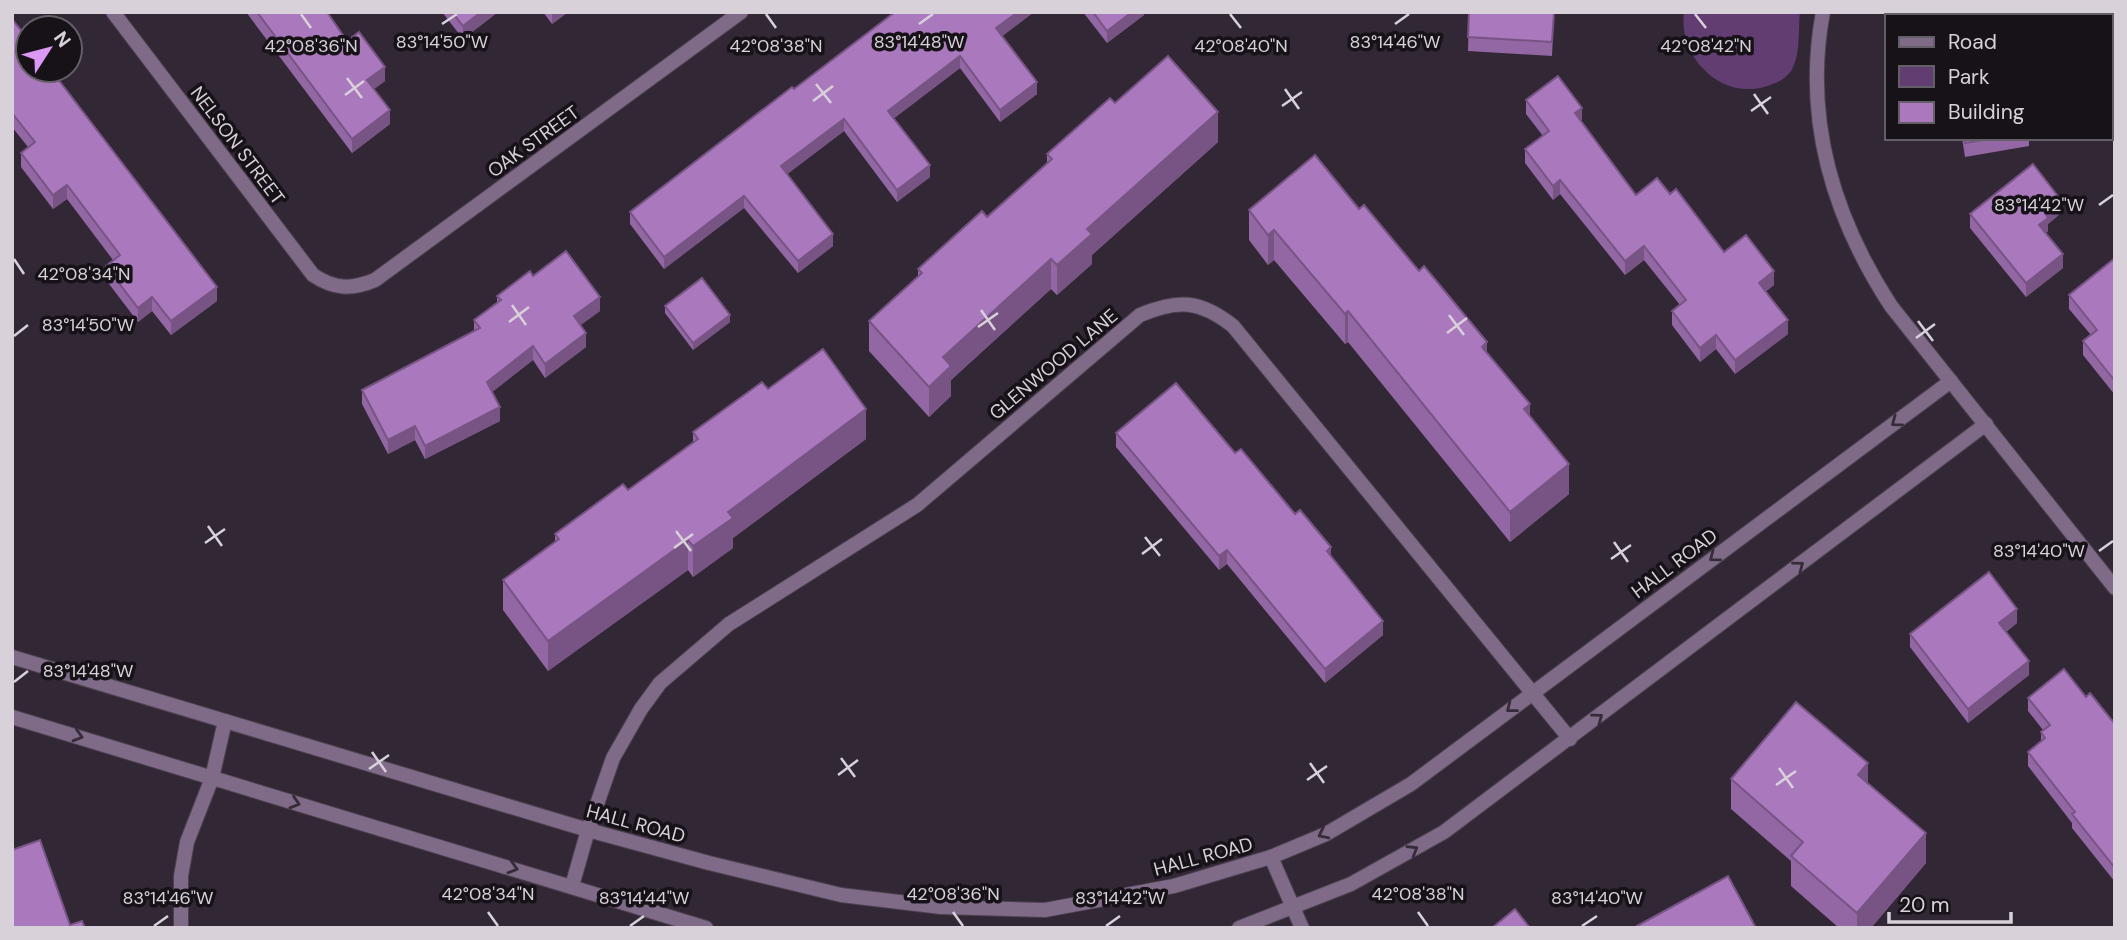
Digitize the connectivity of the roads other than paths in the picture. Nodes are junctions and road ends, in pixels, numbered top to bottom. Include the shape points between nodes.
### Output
1 (113, 12) edge
2 (741, 12) edge
3 (1823, 12) edge
4 (343, 288) joint
5 (1951, 381) junction
6 (1986, 424) junction
7 (2115, 588) edge
8 (12, 657) edge
9 (1532, 692) junction
10 (12, 717) edge
11 (225, 721) junction
12 (1570, 738) junction
13 (212, 778) junction
14 (588, 830) junction
15 (1271, 857) junction
16 (572, 886) junction
17 (1294, 908) junction
18 (181, 928) edge
19 (706, 928) edge
20 (1239, 928) edge
21 (1302, 928) edge

1 - 4 street, NELSON STREET via 313,275
2 - 4 street, OAK STREET via 375,280
3 - 5 street via 1818,37 1818,108 1826,165 1843,219 1891,306
5 - 6 street
5 -> 9 street, HALL ROAD
6 - 7 street
12 -> 6 street
8 - 11 street, HALL ROAD
9 - 12 street, GLENWOOD LANE
9 - 14 street, GLENWOOD LANE via 1233,326 1198,305 1170,305 1140,315 917,505 729,624 683,662 641,709 614,758
9 -> 15 street, HALL ROAD via 1411,784 1326,834
10 -> 13 street
11 - 13 street
11 - 14 street, HALL ROAD
17 -> 12 street via 1350,884 1444,832
13 -> 16 street
13 - 18 street via 187,842 181,876
14 - 15 street, HALL ROAD via 841,895 941,907 1045,910 1174,886
14 - 16 street, GLENWOOD LANE
15 - 17 street
16 - 19 street
17 - 20 street
17 - 21 street

